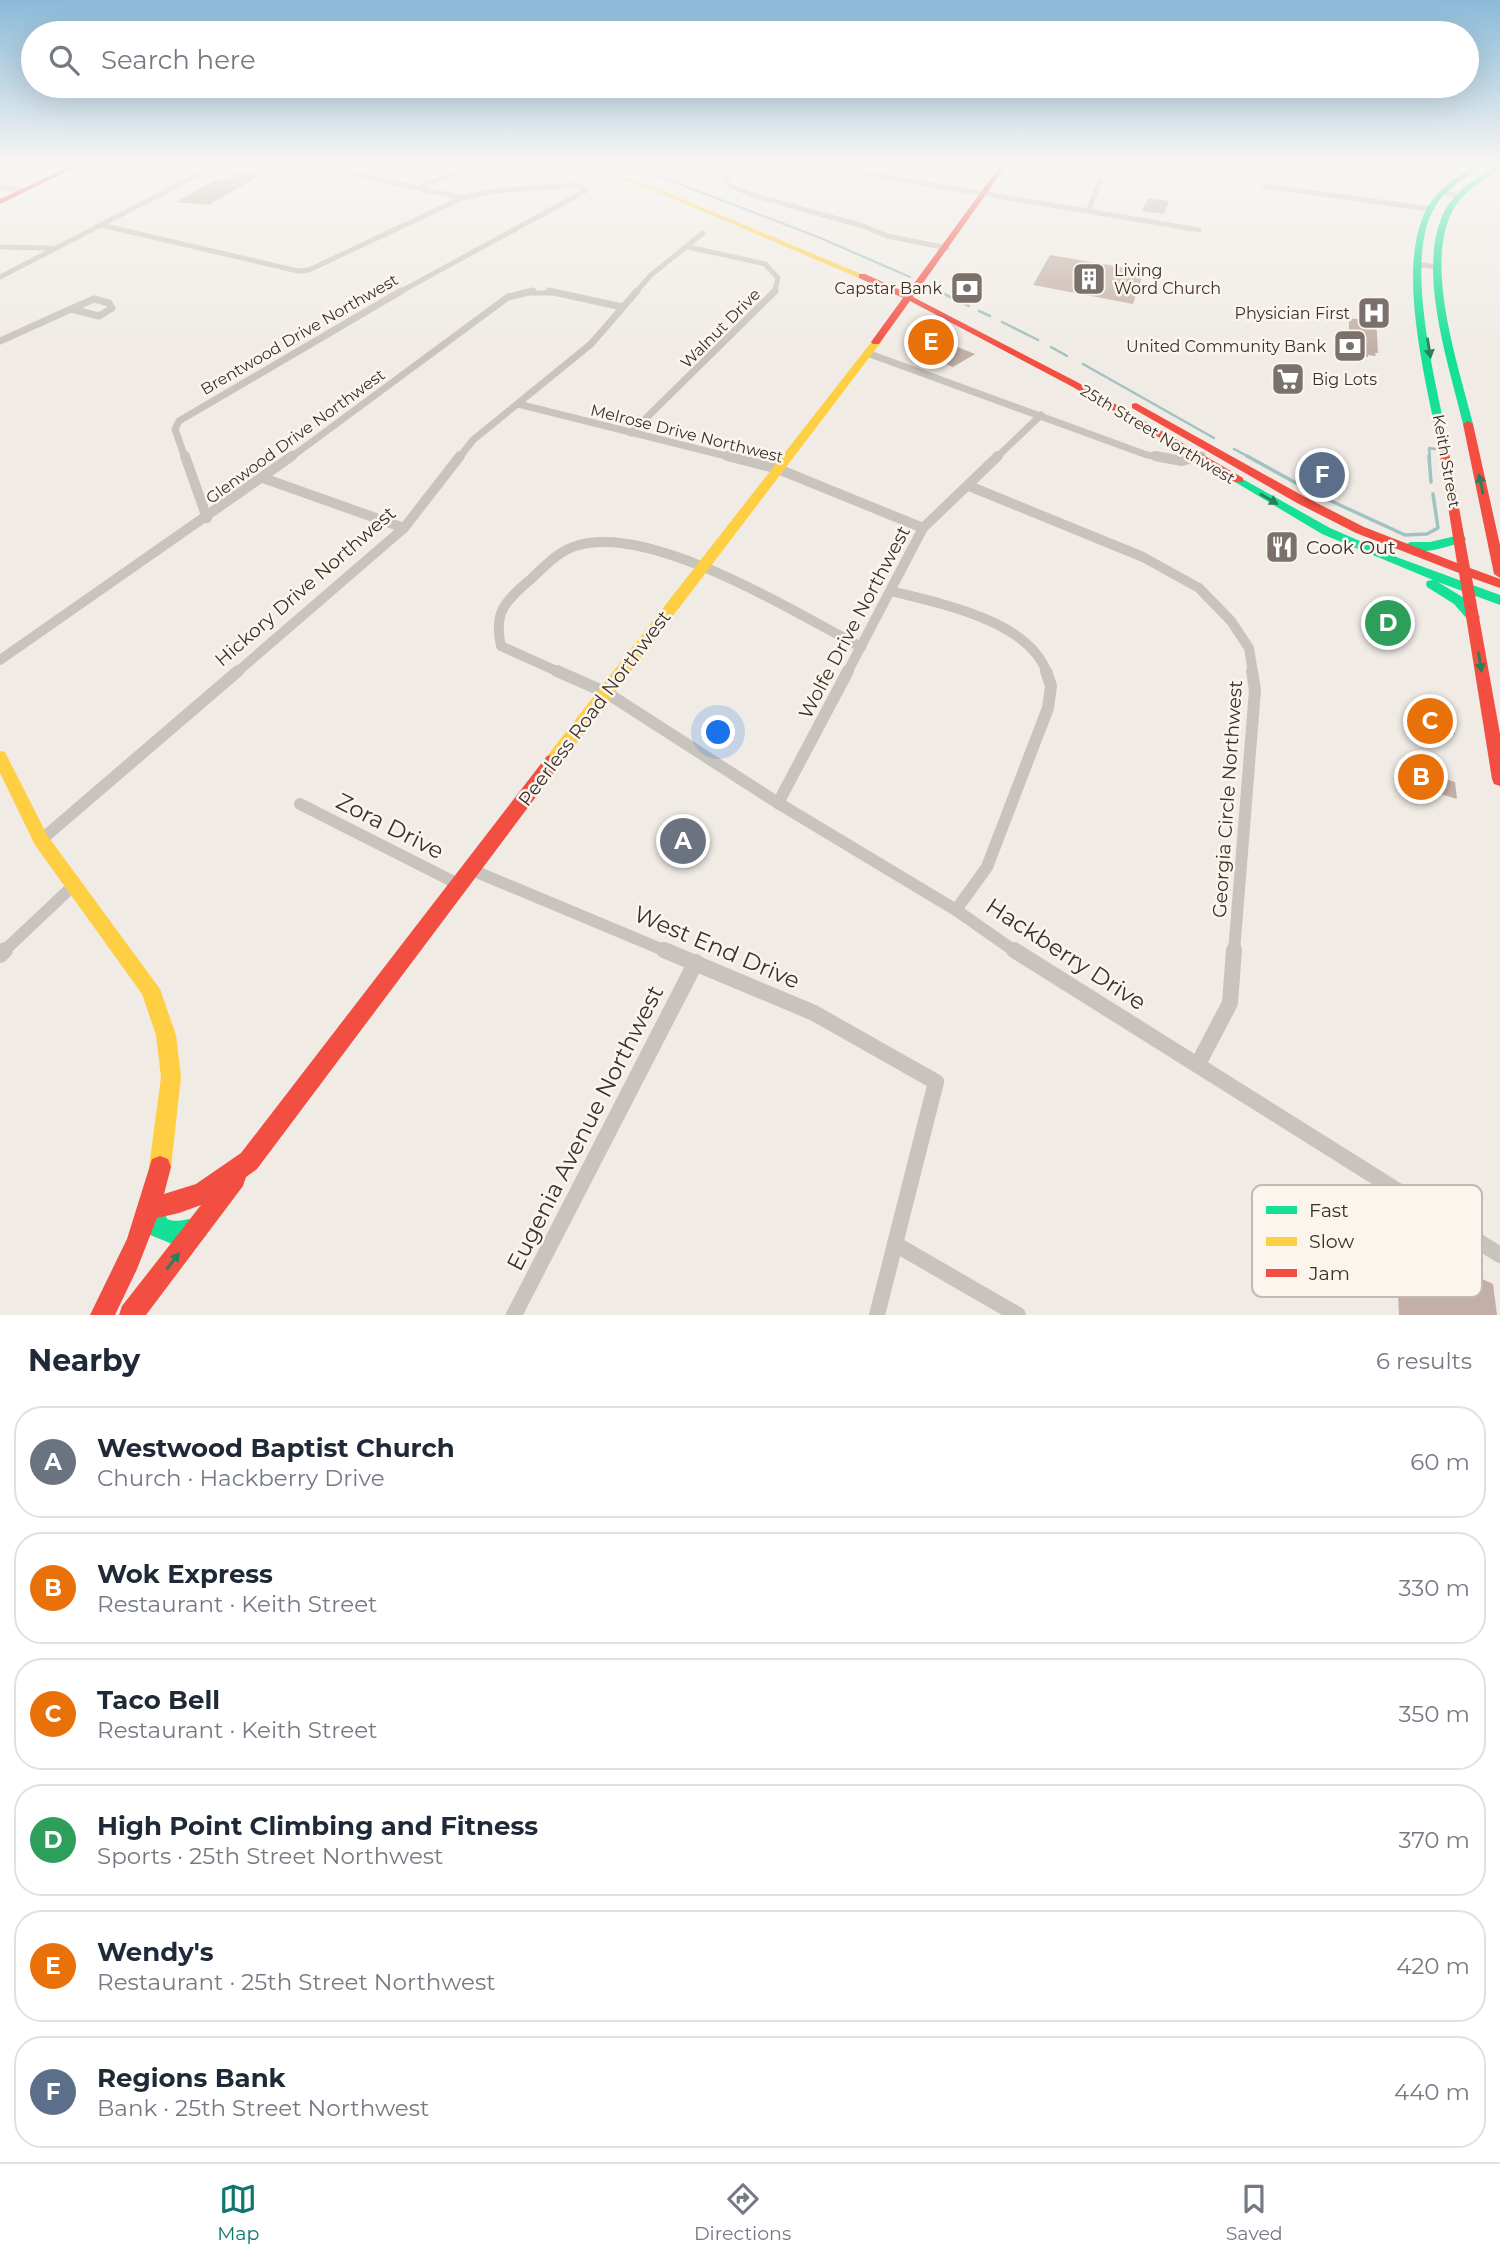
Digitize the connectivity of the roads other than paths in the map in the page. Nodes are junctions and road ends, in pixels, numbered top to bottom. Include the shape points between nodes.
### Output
1 (96, 227) edge
2 (111, 227) edge
3 (400, 227) edge
4 (518, 227) edge
5 (746, 227) edge
6 (769, 227) edge
7 (866, 227) edge
8 (961, 227) edge
9 (1184, 227) edge
10 (1422, 227) edge
11 (1441, 227) edge
12 (1199, 230) dead end
13 (703, 233) dead end
14 (1417, 241) junction
15 (1436, 244) junction
16 (0, 247) edge
17 (688, 247) junction
18 (55, 248) junction
19 (947, 248) junction
20 (1416, 260) junction
21 (1436, 267) junction
22 (0, 277) edge
23 (1416, 281) junction
24 (914, 294) junction
25 (1420, 298) junction
26 (622, 307) junction
27 (71, 309) junction
28 (1449, 335) junction
29 (0, 341) edge
30 (867, 353) junction
31 (518, 404) junction
32 (1041, 415) junction
33 (631, 433) junction
34 (1214, 450) junction
35 (1196, 457) junction
36 (778, 469) junction
37 (263, 478) junction
38 (969, 486) junction
39 (207, 517) junction
40 (404, 528) junction
41 (923, 528) junction
42 (1460, 539) junction
43 (1398, 546) junction
44 (1498, 555) edge
45 (1395, 562) junction
46 (702, 566) junction
47 (1465, 571) junction
48 (1500, 574) edge
49 (1500, 584) edge
50 (1468, 588) junction
51 (891, 591) junction
52 (1500, 600) edge
53 (1473, 617) junction
54 (861, 647) junction
55 (0, 660) edge
56 (607, 693) junction
57 (1498, 755) edge
58 (0, 757) edge
59 (1500, 779) edge
60 (778, 803) junction
61 (300, 804) dead end
62 (41, 840) junction
63 (472, 870) junction
64 (74, 885) junction
65 (460, 885) junction
66 (956, 910) junction
67 (0, 955) edge
68 (696, 962) junction
69 (1198, 1064) junction
70 (249, 1161) junction
71 (1389, 1185) edge
72 (152, 1207) junction
73 (198, 1228) junction
74 (895, 1244) junction
75 (1482, 1244) edge
76 (1500, 1255) edge
77 (102, 1315) edge
78 (131, 1315) edge
79 (514, 1315) edge
80 (877, 1315) edge
81 (1018, 1315) edge

1 - 18 street
2 - 3 street via 289,270 309,270
4 - 39 street, Brentwood Drive Northwest via 179,421 175,429
5 - 24 main road, 25th Street Northwest
6 - 24 main road
7 - 19 street
8 - 19 main road, Peerless Road Northwest
9 - 12 street
10 - 14 main road, Keith Street
11 - 15 main road, Keith Street
13 - 17 street, Hickory Drive Northwest
14 - 15 main road
14 - 20 main road, Keith Street
15 - 20 main road
15 - 21 main road, Keith Street
16 - 18 street
17 - 26 street, Hickory Drive Northwest via 651,275
17 - 33 street, Walnut Drive via 765,264 778,278 778,286 774,295
18 - 22 street
19 - 24 main road, Peerless Road Northwest
20 - 21 street
20 - 23 main road, Keith Street
21 - 23 main road via 1429,270 1429,278
21 - 28 main road, Keith Street
23 - 25 main road, Keith Street
24 - 30 main road, Peerless Road Northwest
24 - 34 main road, 25th Street Northwest via 1063,364
24 - 35 main road, 25th Street Northwest
25 - 28 main road via 1435,306
25 -> 42 main road, Keith Street
26 - 31 street, Hickory Drive Northwest via 591,344
26 - 37 street, Glenwood Drive Northwest via 542,290 523,290 508,297
27 - 27 street via 94,299 109,303 112,309 99,316
27 - 29 street
44 -> 28 main road, Keith Street
30 - 32 street
30 - 36 main road, Peerless Road Northwest
31 - 33 street, Melrose Drive Northwest
31 - 40 street, Hickory Drive Northwest via 473,440
32 - 35 street via 1147,455 1182,461
32 - 38 street, Wolfe Drive Northwest
33 - 36 street, Melrose Drive Northwest
34 - 35 street
34 - 43 main road, 25th Street Northwest via 1301,500
35 -> 45 main road, 25th Street Northwest via 1326,531
36 - 41 street, Melrose Drive Northwest
36 - 46 main road, Peerless Road Northwest
37 - 39 street, Glenwood Drive Northwest
37 - 40 street
38 - 41 street, Wolfe Drive Northwest
38 - 69 street, Georgia Circle Northwest via 1143,557 1199,588 1249,648 1255,690 1230,1003
39 - 55 street, Glenwood Drive Northwest
40 - 62 street, Hickory Drive Northwest
41 - 51 street, Wolfe Drive Northwest
42 - 43 main road via 1430,547
42 - 47 main road, Keith Street
43 - 47 main road, 25th Street Northwest
44 - 48 main road, Keith Street
45 - 50 main road, 25th Street Northwest
45 - 53 main road via 1446,592
46 - 54 street, Hackberry Drive
46 - 56 main road, Peerless Road Northwest
46 - 56 street, Hackberry Drive via 633,544 580,544 561,552 500,612 495,626 501,646
47 - 49 main road, 25th Street Northwest
47 - 50 main road, Keith Street
50 - 52 main road, 25th Street Northwest
50 - 53 main road, Keith Street
51 - 54 street, Wolfe Drive Northwest
51 - 66 street via 975,614 1018,635 1038,657 1051,686 1048,708 987,867
53 -> 57 main road, Keith Street
54 - 60 street, Wolfe Drive Northwest
56 - 60 street, Hackberry Drive
56 - 63 main road, Peerless Road Northwest
57 - 59 main road, Keith Street
58 - 62 main road
60 - 66 street, Hackberry Drive
61 - 65 street, Zora Drive
62 - 64 main road
63 - 65 main road, Peerless Road Northwest
63 - 68 street, West End Drive
64 - 67 street
64 - 72 main road via 150,989 166,1035 171,1077
65 - 70 main road, Peerless Road Northwest
66 - 69 street, Hackberry Drive via 1035,965
68 - 74 street, West End Drive via 814,1013 936,1082
68 - 79 street, Eugenia Avenue Northwest
69 - 71 street, Hackberry Drive
70 - 72 main road, Peerless Road Northwest via 190,1201
70 - 73 main road
72 - 73 main road via 158,1227 175,1234
72 - 77 main road
78 -> 73 main road
74 - 80 street
74 - 81 street
75 - 76 street, Hackberry Drive

